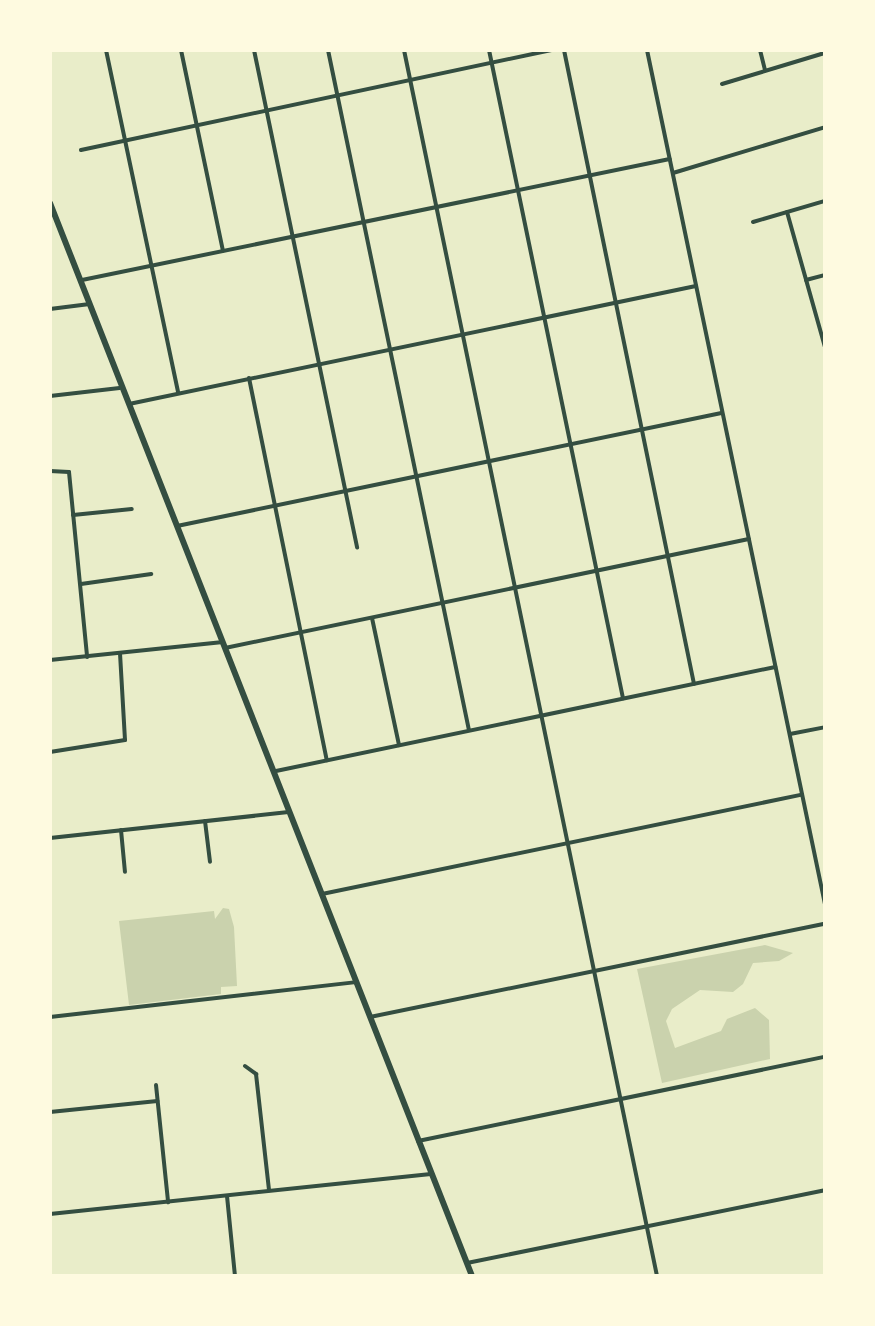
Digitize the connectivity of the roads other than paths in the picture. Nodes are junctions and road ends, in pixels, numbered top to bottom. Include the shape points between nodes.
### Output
1 (106, 50) edge
2 (180, 50) edge
3 (254, 50) edge
4 (328, 50) edge
5 (404, 50) edge
6 (489, 50) edge
7 (552, 50) edge
8 (564, 50) edge
9 (646, 50) edge
10 (760, 50) edge
11 (825, 53) edge
12 (492, 62) junction
13 (765, 71) junction
14 (410, 79) junction
15 (722, 84) dead end
16 (337, 94) junction
17 (266, 108) junction
18 (196, 123) junction
19 (825, 128) edge
20 (125, 138) junction
21 (80, 150) dead end
22 (670, 159) junction
23 (673, 173) junction
24 (590, 175) junction
25 (520, 190) junction
26 (825, 201) edge
27 (50, 203) edge
28 (437, 207) junction
29 (787, 212) junction
30 (53, 220) edge
31 (364, 222) junction
32 (754, 222) dead end
33 (293, 236) junction
34 (223, 251) junction
35 (152, 266) junction
36 (825, 275) edge
37 (80, 280) junction
38 (806, 280) junction
39 (696, 286) junction
40 (616, 302) junction
41 (90, 304) junction
42 (50, 308) edge
43 (546, 318) junction
44 (463, 334) junction
45 (825, 347) edge
46 (391, 349) junction
47 (320, 364) junction
48 (249, 378) junction
49 (123, 388) junction
50 (178, 393) junction
51 (50, 396) edge
52 (130, 404) junction
53 (723, 412) junction
54 (642, 428) junction
55 (571, 444) junction
56 (489, 461) junction
57 (50, 471) edge
58 (417, 476) junction
59 (346, 491) junction
60 (275, 505) junction
61 (132, 509) dead end
62 (73, 515) junction
63 (177, 526) junction
64 (749, 539) junction
65 (358, 547) dead end
66 (668, 556) junction
67 (598, 571) junction
68 (151, 574) dead end
69 (80, 584) junction
70 (516, 588) junction
71 (443, 603) junction
72 (372, 618) junction
73 (302, 632) junction
74 (224, 645) junction
75 (120, 653) junction
76 (87, 656) junction
77 (50, 660) edge
78 (776, 667) junction
79 (694, 684) junction
80 (623, 698) junction
81 (542, 716) junction
82 (825, 727) edge
83 (469, 730) junction
84 (790, 734) junction
85 (398, 746) junction
86 (50, 752) edge
87 (327, 760) junction
88 (273, 771) junction
89 (802, 795) junction
90 (289, 812) junction
91 (206, 821) junction
92 (121, 830) junction
93 (50, 838) edge
94 (568, 844) junction
95 (210, 862) dead end
96 (125, 872) dead end
97 (322, 894) junction
98 (825, 904) edge
99 (825, 924) edge
100 (595, 971) junction
101 (356, 982) junction
102 (50, 1017) edge
103 (370, 1017) junction
104 (825, 1057) edge
105 (245, 1066) dead end
106 (156, 1085) dead end
107 (621, 1099) junction
108 (157, 1102) junction
109 (50, 1112) edge
110 (418, 1141) junction
111 (431, 1174) junction
112 (825, 1190) edge
113 (269, 1191) junction
114 (227, 1196) junction
115 (168, 1202) junction
116 (50, 1214) edge
117 (647, 1226) junction
118 (467, 1263) junction
119 (235, 1276) edge
120 (472, 1276) edge
121 (658, 1276) edge

1 - 20 street
2 - 18 street
3 - 17 street
4 - 16 street
5 - 14 street
6 - 12 street
7 - 12 street
8 - 24 street
9 - 22 street
10 - 13 street
11 - 13 street
12 - 14 street
12 - 25 street
13 - 15 street
14 - 16 street
14 - 28 street
16 - 17 street
16 - 31 street
17 - 18 street
17 - 33 street
18 - 20 street
18 - 34 street
19 - 23 street
20 - 21 street
20 - 35 street
22 - 23 street
22 - 24 street
23 - 39 street
24 - 25 street
24 - 40 street
25 - 28 street
25 - 43 street
26 - 29 street
27 - 30 main road
28 - 31 street
28 - 44 street
29 - 32 street
29 - 38 street
30 - 37 main road
31 - 33 street
31 - 46 street
33 - 34 street
33 - 47 street
34 - 35 street
35 - 37 street
35 - 50 street
36 - 38 street
37 - 41 main road
38 - 45 street
39 - 40 street
39 - 53 street
40 - 43 street
40 - 54 street
41 - 42 street
41 - 49 main road
43 - 44 street
43 - 55 street
44 - 46 street
44 - 56 street
46 - 47 street
46 - 58 street
47 - 48 street
47 - 59 street
48 - 50 street
48 - 60 street
49 - 51 street
49 - 52 main road
50 - 52 street
52 - 63 main road
53 - 54 street
53 - 64 street
54 - 55 street
54 - 66 street
55 - 56 street
55 - 67 street
56 - 58 street
56 - 70 street
57 - 62 street via 67,469
58 - 59 street
58 - 71 street
59 - 60 street
59 - 65 street
60 - 63 street
60 - 73 street
61 - 62 street
62 - 69 street
63 - 74 main road
64 - 66 street
64 - 78 street
66 - 67 street
66 - 79 street
67 - 70 street
67 - 80 street
68 - 69 street
69 - 76 street
70 - 71 street
70 - 81 street
71 - 72 street
71 - 83 street
72 - 73 street
72 - 85 street
73 - 74 street
73 - 87 street
74 - 75 street
74 - 88 main road
75 - 76 street
75 - 86 street via 125,740
76 - 77 street
78 - 79 street
78 - 84 street
79 - 80 street
80 - 81 street
81 - 83 street
81 - 94 street
82 - 84 street
83 - 85 street
84 - 89 street
85 - 87 street
87 - 88 street
88 - 90 main road
89 - 94 street
89 - 98 street
90 - 91 street
90 - 97 main road
91 - 92 street
91 - 95 street
92 - 93 street
92 - 96 street
94 - 97 street
94 - 100 street
97 - 101 main road
99 - 100 street
100 - 103 street
100 - 107 street
101 - 102 street
101 - 103 main road
103 - 110 main road
104 - 107 street
105 - 113 street via 256,1074
106 - 108 street
107 - 110 street
107 - 117 street
108 - 109 street
108 - 115 street
110 - 111 main road
111 - 113 street
111 - 118 main road
112 - 117 street
113 - 114 street
114 - 115 street
114 - 119 street
115 - 116 street
117 - 118 street
117 - 121 street
118 - 120 main road

